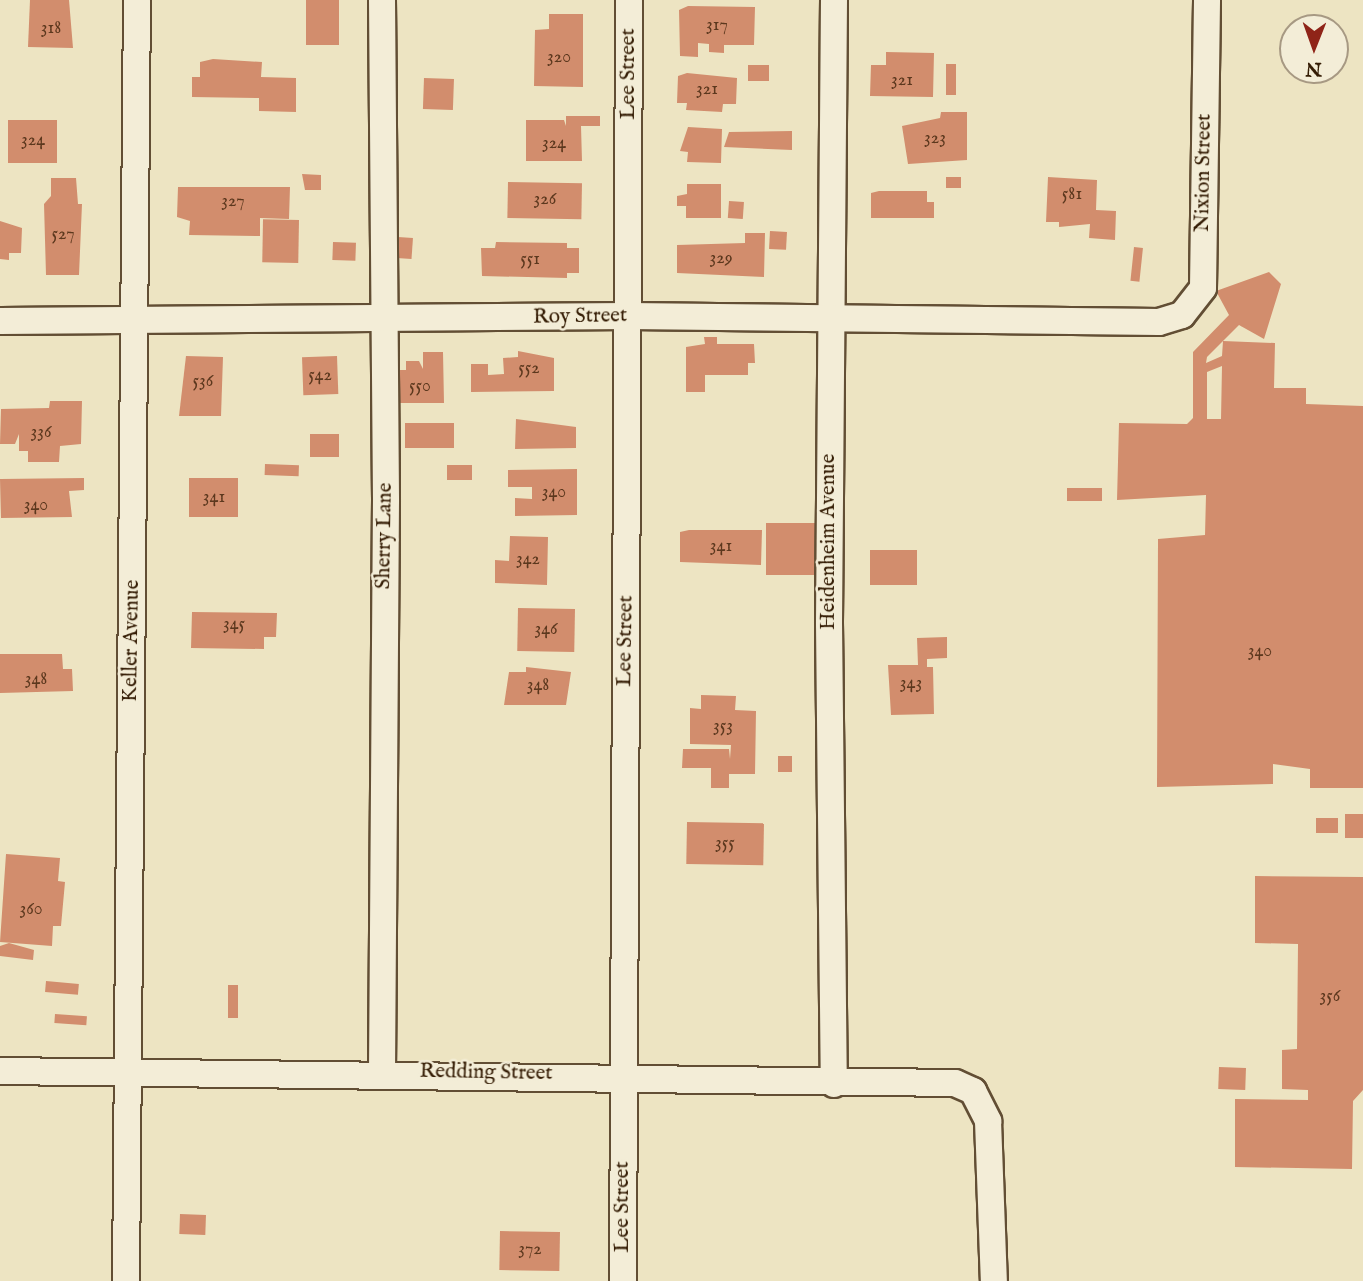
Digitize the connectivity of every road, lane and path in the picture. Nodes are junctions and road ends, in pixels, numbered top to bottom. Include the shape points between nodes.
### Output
1 (137, 0) edge
2 (382, 0) edge
3 (629, 0) edge
4 (834, 0) edge
5 (1207, 0) edge
6 (629, 316) junction
7 (830, 317) junction
8 (382, 319) junction
9 (0, 321) edge
10 (136, 321) junction
11 (1159, 322) joint
12 (127, 1070) junction
13 (0, 1071) edge
14 (382, 1072) junction
15 (622, 1075) junction
16 (834, 1084) junction
17 (125, 1281) edge
18 (623, 1281) edge
19 (994, 1281) edge

1 - 10 street, Keller Avenue
2 - 8 street, Sherry Lane
3 - 6 street, Lee Street
4 - 7 street, Heidenheim Avenue
5 - 11 street, Nixion Street via 1203,288 1182,315
6 - 7 street, Roy Street
6 - 8 street, Roy Street
6 - 15 street, Lee Street
7 - 11 street, Roy Street
7 - 16 street, Heidenheim Avenue
8 - 10 street, Roy Street
8 - 14 street, Sherry Lane via 386,500
9 - 10 street, Roy Street
10 - 12 street, Keller Avenue
12 - 13 street, Redding Street
12 - 14 street, Redding Street
12 - 17 street, Keller Avenue
14 - 15 street, Redding Street
15 - 16 street, Redding Street
15 - 18 street, Lee Street
16 - 19 street, Redding Street via 923,1080 970,1089 988,1121

